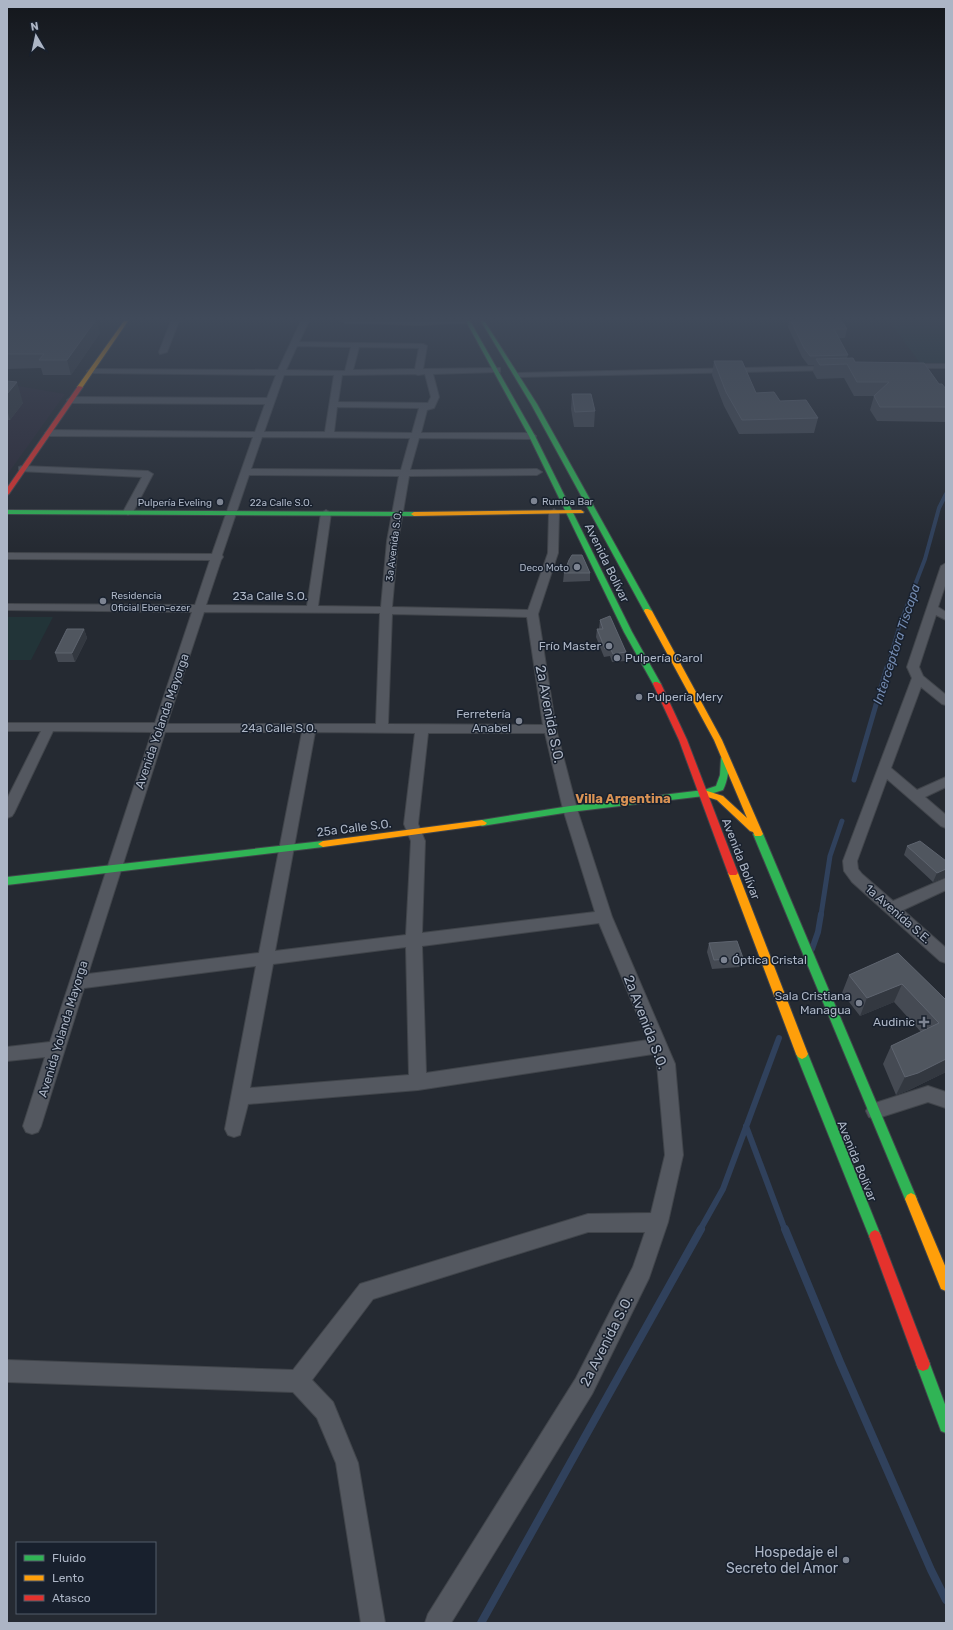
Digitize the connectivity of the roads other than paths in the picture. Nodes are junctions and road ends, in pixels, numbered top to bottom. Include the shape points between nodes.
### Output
1 (73, 397) edge
2 (273, 397) edge
3 (336, 397) edge
4 (434, 397) edge
5 (511, 397) edge
6 (530, 397) edge
7 (71, 400) junction
8 (272, 402) junction
9 (335, 404) junction
10 (430, 406) junction
11 (48, 432) junction
12 (260, 434) junction
13 (329, 434) junction
14 (416, 435) junction
15 (532, 436) junction
16 (22, 469) junction
17 (246, 472) junction
18 (405, 472) junction
19 (537, 472) dead end
20 (7, 493) edge
21 (7, 512) edge
22 (128, 512) junction
23 (231, 512) junction
24 (554, 512) junction
25 (569, 512) junction
26 (593, 512) junction
27 (326, 513) junction
28 (396, 514) junction
29 (7, 556) edge
30 (218, 557) junction
31 (946, 566) edge
32 (7, 607) edge
33 (932, 608) junction
34 (200, 609) junction
35 (312, 609) junction
36 (386, 610) junction
37 (532, 614) junction
38 (946, 617) edge
39 (915, 673) junction
40 (946, 701) edge
41 (7, 727) edge
42 (49, 727) junction
43 (159, 727) junction
44 (309, 728) junction
45 (382, 728) junction
46 (422, 728) junction
47 (550, 729) junction
48 (725, 758) junction
49 (884, 768) junction
50 (946, 782) edge
51 (704, 793) junction
52 (916, 796) junction
53 (9, 807) edge
54 (570, 809) junction
55 (946, 822) edge
56 (414, 833) junction
57 (758, 834) junction
58 (287, 848) junction
59 (113, 868) junction
60 (7, 881) edge
61 (946, 884) edge
62 (892, 908) junction
63 (604, 917) junction
64 (414, 942) junction
65 (946, 957) edge
66 (266, 958) junction
67 (77, 982) junction
68 (658, 1046) junction
69 (57, 1048) junction
70 (7, 1054) edge
71 (418, 1082) junction
72 (240, 1097) junction
73 (946, 1100) edge
74 (875, 1111) junction
75 (32, 1126) dead end
76 (234, 1129) dead end
77 (658, 1222) junction
78 (946, 1284) edge
79 (7, 1371) edge
80 (298, 1381) junction
81 (946, 1426) edge
82 (373, 1623) edge
83 (437, 1623) edge

1 - 7 main road
2 - 8 street, Avenida Yolanda Mayorga
3 - 9 street
4 - 10 street, 3a Avenida S.O.
5 - 15 main road, Avenida Bolívar
6 - 26 main road, Avenida Bolívar
7 - 8 street
7 - 11 main road
8 - 12 street, Avenida Yolanda Mayorga
9 - 10 street
9 - 13 street
10 - 14 street, 3a Avenida S.O. via 423,409
11 - 12 street
11 - 16 main road
12 - 13 street
12 - 17 street, Avenida Yolanda Mayorga
13 - 14 street
14 - 15 street
14 - 18 street, 3a Avenida S.O.
15 - 25 main road, Avenida Bolívar
16 - 20 main road
16 - 22 street via 148,474
17 - 18 street
17 - 23 street, Avenida Yolanda Mayorga
18 - 19 street
18 - 28 street, 3a Avenida S.O.
21 - 22 main road, 22a Calle S.O.
22 - 23 main road, 22a Calle S.O.
23 - 27 main road, 22a Calle S.O.
23 - 30 street, Avenida Yolanda Mayorga
24 - 25 main road
24 - 28 main road, 22a Calle S.O.
24 - 37 street, 2a Avenida S.O. via 553,552
25 - 26 main road
25 - 51 main road, Avenida Bolívar via 628,632 649,668 683,740
26 - 48 main road, Avenida Bolívar via 660,632
27 - 28 main road, 22a Calle S.O.
27 - 35 street
28 - 36 street, 3a Avenida S.O.
29 - 30 street
30 - 34 street, Avenida Yolanda Mayorga
31 - 33 street
32 - 34 street, 23a Calle S.O.
33 - 38 street
33 - 39 street
34 - 35 street, 23a Calle S.O.
34 - 43 street, Avenida Yolanda Mayorga
35 - 36 street, 23a Calle S.O.
36 - 37 street, 23a Calle S.O.
36 - 45 street, 3a Avenida S.O.
37 - 47 street, 2a Avenida S.O.
39 - 40 street
39 - 49 street
41 - 42 street, 24a Calle S.O.
42 - 43 street, 24a Calle S.O.
42 - 53 street
43 - 44 street, 24a Calle S.O.
43 - 59 street, Avenida Yolanda Mayorga
44 - 45 street, 24a Calle S.O.
44 - 58 street
45 - 46 street, 24a Calle S.O.
46 - 47 street, 24a Calle S.O.
46 - 56 street via 411,824
47 - 54 street, 2a Avenida S.O.
48 - 51 main road via 720,788
48 - 57 main road, Avenida Bolívar
49 - 52 street
49 - 62 street, 1a Avenida S.E. via 850,861 851,871
50 - 52 street
51 - 54 main road, 25a Calle S.O.
51 - 57 main road via 720,798
51 - 81 main road, Avenida Bolívar
52 - 55 street
54 - 56 main road, 25a Calle S.O.
54 - 63 street, 2a Avenida S.O.
56 - 58 main road, 25a Calle S.O.
56 - 64 street via 418,841
57 - 74 main road, Avenida Bolívar
58 - 59 main road, 25a Calle S.O.
58 - 66 street
59 - 60 main road, 25a Calle S.O.
59 - 67 street, Avenida Yolanda Mayorga
61 - 62 street
62 - 65 street, 1a Avenida S.E.
63 - 64 street
63 - 68 street, 2a Avenida S.O.
64 - 66 street
64 - 71 street
66 - 67 street
66 - 72 street
67 - 69 street, Avenida Yolanda Mayorga
68 - 71 street
68 - 77 street, 2a Avenida S.O. via 666,1064 674,1155
69 - 70 street
69 - 75 street, Avenida Yolanda Mayorga
71 - 72 street
72 - 76 street
73 - 74 street via 928,1094
74 - 78 main road, Avenida Bolívar
77 - 80 street via 588,1223 367,1291
77 - 83 street, 2a Avenida S.O. via 642,1271 584,1386
79 - 80 street
80 - 82 street via 325,1410 347,1463

